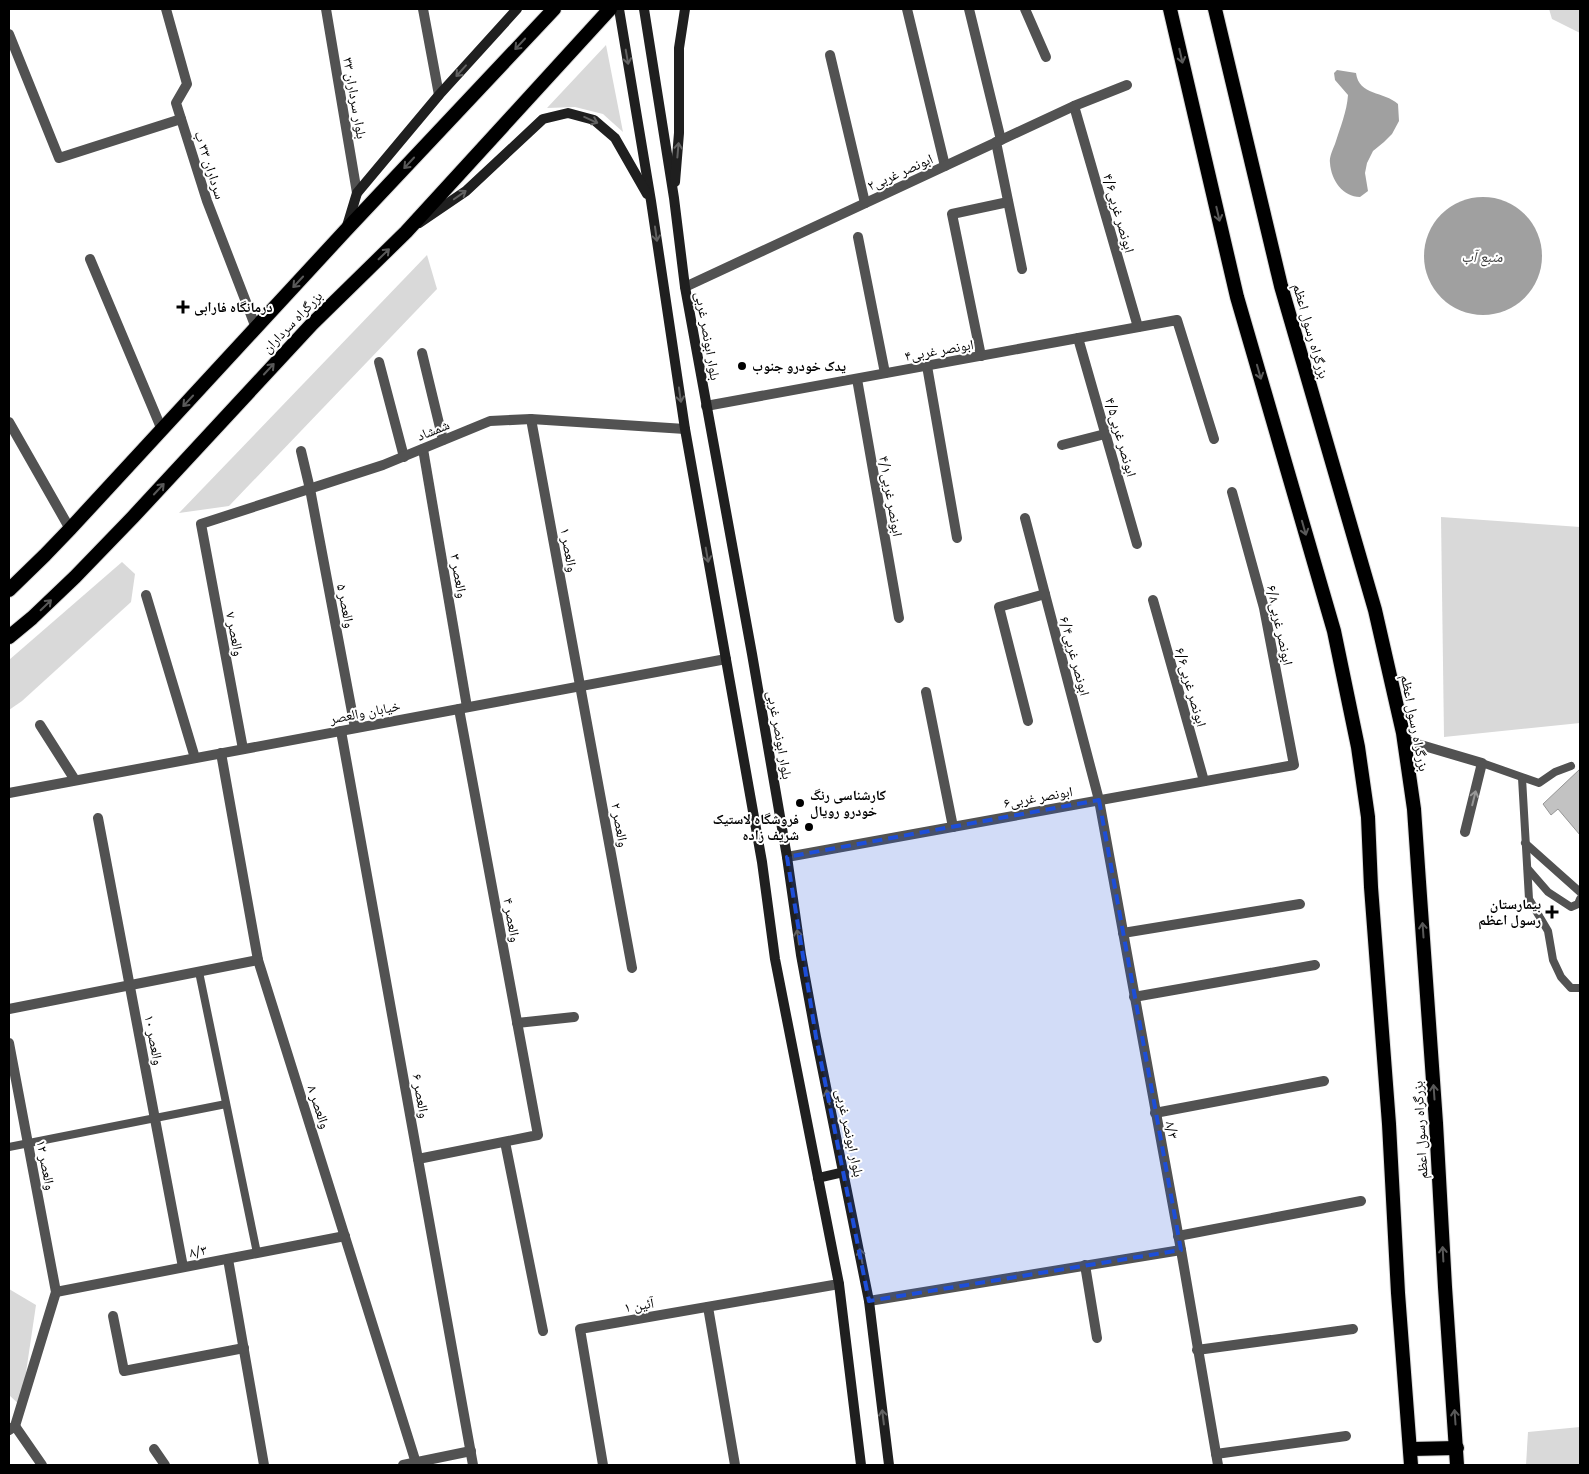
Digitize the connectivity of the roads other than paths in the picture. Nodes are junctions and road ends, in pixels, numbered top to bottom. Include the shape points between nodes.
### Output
1 (166, 9) edge
2 (326, 9) edge
3 (424, 9) edge
4 (517, 9) edge
5 (554, 9) edge
6 (610, 9) edge
7 (619, 9) edge
8 (644, 9) edge
9 (686, 9) edge
10 (908, 9) edge
11 (969, 9) edge
12 (1025, 9) edge
13 (1170, 9) edge
14 (1215, 9) edge
15 (9, 34) edge
16 (830, 56) dead end
17 (1046, 57) dead end
18 (1127, 85) dead end
19 (439, 95) junction
20 (1074, 106) junction
21 (181, 119) junction
22 (999, 141) junction
23 (945, 166) junction
24 (357, 193) junction
25 (674, 198) junction
26 (651, 201) junction
27 (1008, 202) junction
28 (865, 203) junction
29 (346, 230) junction
30 (406, 232) junction
31 (858, 238) dead end
32 (90, 259) dead end
33 (1022, 269) dead end
34 (685, 287) junction
35 (1138, 327) junction
36 (256, 328) junction
37 (1078, 338) junction
38 (422, 353) dead end
39 (981, 356) junction
40 (379, 362) dead end
41 (927, 366) junction
42 (885, 373) junction
43 (856, 379) junction
44 (706, 406) junction
45 (531, 419) junction
46 (9, 422) edge
47 (685, 429) junction
48 (162, 430) junction
49 (1105, 434) junction
50 (1214, 439) dead end
51 (443, 440) junction
52 (1062, 445) dead end
53 (423, 449) junction
54 (301, 451) dead end
55 (404, 456) junction
56 (310, 489) junction
57 (1232, 492) dead end
58 (1025, 518) dead end
59 (200, 524) joint
60 (70, 529) junction
61 (958, 538) dead end
62 (1137, 544) dead end
63 (9, 590) edge
64 (1045, 594) junction
65 (146, 595) dead end
66 (1153, 600) dead end
67 (899, 618) dead end
68 (9, 637) edge
69 (726, 659) junction
70 (580, 686) junction
71 (926, 692) dead end
72 (463, 708) junction
73 (1028, 721) dead end
74 (40, 725) dead end
75 (355, 728) junction
76 (341, 731) junction
77 (1404, 740) junction
78 (243, 749) junction
79 (221, 753) junction
80 (195, 758) junction
81 (1482, 763) junction
82 (1294, 765) joint
83 (1571, 766) dead end
84 (1522, 778) junction
85 (75, 780) junction
86 (1204, 781) junction
87 (9, 793) edge
88 (1099, 800) junction
89 (98, 818) dead end
90 (953, 827) junction
91 (1465, 832) dead end
92 (1525, 843) junction
93 (787, 857) junction
94 (1528, 869) junction
95 (1580, 892) edge
96 (1580, 899) edge
97 (1300, 904) dead end
98 (1123, 933) junction
99 (258, 960) junction
100 (1315, 965) dead end
101 (632, 968) dead end
102 (199, 972) junction
103 (129, 985) junction
104 (1580, 988) edge
105 (1134, 997) junction
106 (9, 1009) edge
107 (574, 1017) dead end
108 (517, 1023) junction
109 (9, 1043) edge
110 (1324, 1082) dead end
111 (226, 1104) junction
112 (1155, 1113) junction
113 (155, 1118) junction
114 (505, 1142) junction
115 (28, 1144) junction
116 (9, 1148) edge
117 (418, 1159) junction
118 (844, 1172) junction
119 (818, 1178) junction
120 (1361, 1201) dead end
121 (345, 1236) junction
122 (1178, 1236) junction
123 (1181, 1250) junction
124 (258, 1253) junction
125 (228, 1259) junction
126 (1085, 1266) junction
127 (183, 1268) junction
128 (839, 1284) junction
129 (56, 1292) junction
130 (869, 1301) junction
131 (708, 1307) junction
132 (113, 1316) dead end
133 (1353, 1329) dead end
134 (543, 1331) dead end
135 (1097, 1338) dead end
136 (244, 1348) junction
137 (1197, 1350) junction
138 (12, 1428) edge
139 (1346, 1436) dead end
140 (1457, 1448) junction
141 (154, 1449) dead end
142 (1411, 1449) junction
143 (471, 1451) junction
144 (1216, 1454) junction
145 (416, 1463) junction
146 (42, 1465) edge
147 (165, 1465) edge
148 (264, 1465) edge
149 (403, 1465) edge
150 (473, 1465) edge
151 (603, 1465) edge
152 (735, 1465) edge
153 (861, 1465) edge
154 (889, 1465) edge
155 (1218, 1465) edge
156 (1411, 1465) edge
157 (1457, 1465) edge

1 - 21 street, سرداران ۳۳ ب via 187,84 176,102
2 - 24 street, بلوار سرداران ۳۳
3 - 19 street
4 -> 19 main road
5 -> 29 highway, بزرگراه سرداران
6 - 30 highway, بزرگراه سرداران
7 -> 26 main road
8 - 25 main road, بلوار ابونصر غربی
25 -> 9 main road via 679,133 678,48
10 - 23 street
11 - 22 street
12 - 17 street
13 -> 142 highway via 1237,297 1334,632 1358,746 1368,817
14 - 77 highway, بزرگراه رسول اعظم via 1280,286 1375,610
15 - 21 street via 59,158
16 - 28 street
18 - 20 street, ۲ابونصر غربی
19 - 24 main road
20 - 22 street, ۲ابونصر غربی
20 - 35 street, ۴/۶ابونصر غربی
21 - 36 street, سرداران ۳۳ ب via 207,201
22 - 23 street, ۲ابونصر غربی
22 - 27 street
23 - 28 street, ۲ابونصر غربی
24 - 29 main road
25 - 34 main road, بلوار ابونصر غربی
30 -> 26 main road via 466,191 543,119 568,113 594,120 615,138
26 -> 47 main road
27 - 33 street
27 - 39 street via 952,214
28 - 34 street, ۲ابونصر غربی
29 -> 36 highway, بزرگراه سرداران
68 -> 30 highway, بزرگراه سرداران via 133,517 312,324
31 - 42 street
32 - 48 street
34 - 44 main road, بلوار ابونصر غربی
35 - 37 street, ۴ابونصر غربی
35 - 50 street, ۴ابونصر غربی via 1177,320
36 -> 48 highway, بزرگراه سرداران
37 - 39 street, ۴ابونصر غربی
37 - 49 street, ۴/۵ابونصر غربی
38 - 51 street
39 - 41 street, ۴ابونصر غربی
40 - 55 street
41 - 42 street, ۴ابونصر غربی
41 - 61 street
42 - 43 street, ۴ابونصر غربی
43 - 44 street, ۴ابونصر غربی
43 - 67 street, ۴/۱ابونصر غربی
44 - 93 main road, بلوار ابونصر غربی
45 - 47 street, شمشاد
45 - 51 street, شمشاد via 490,421
45 - 70 street, والعصر ۱
46 - 60 street
47 -> 69 main road
48 - 60 highway, بزرگراه سرداران
49 - 52 street
49 - 62 street, ۴/۵ابونصر غربی
51 - 53 street, شمشاد
53 - 55 street, شمشاد
53 - 72 street, والعصر ۳
54 - 56 street, والعصر ۵
55 - 56 street, شمشاد
56 - 59 street, شمشاد
56 - 75 street, والعصر ۵
57 - 82 street, ۶/۸ابونصر غربی via 1264,608
58 - 64 street, ۶/۴ابونصر غربی
59 - 78 street, والعصر ۷
60 - 63 highway, بزرگراه سرداران
64 - 73 street via 999,607
64 - 88 street, ۶/۴ابونصر غربی
65 - 80 street
66 - 86 street, ۶/۶ابونصر غربی
69 - 70 street, خیابان والعصر
69 - 119 main road via 762,862 775,959
70 - 72 street, خیابان والعصر
70 - 101 street, والعصر ۲
71 - 90 street
72 - 75 street, خیابان والعصر
72 - 108 street, والعصر ۴
74 - 85 street
75 - 76 street, خیابان والعصر
76 - 78 street, خیابان والعصر
76 - 117 street, والعصر ۶
77 - 81 street
140 -> 77 highway, بزرگراه رسول اعظم via 1419,873
78 - 79 street, خیابان والعصر
79 - 80 street, خیابان والعصر
79 - 99 street, والعصر ۸
80 - 85 street, خیابان والعصر
81 - 84 lane
91 -> 81 street
82 - 86 street, ۶ابونصر غربی
83 - 84 lane via 1540,783
84 - 92 lane
85 - 87 street, خیابان والعصر
86 - 88 street, ۶ابونصر غربی
88 - 90 street, ۶ابونصر غربی
88 - 98 street, ۸/۳
89 - 103 street, والعصر ۱۰
90 - 93 street, ۶ابونصر غربی
92 - 94 lane
92 - 95 lane
118 -> 93 main road, بلوار ابونصر غربی via 812,1018
94 - 96 lane via 1548,892 1571,907
94 - 104 lane via 1529,899 1548,931 1553,960 1571,988
97 - 98 street
98 - 105 street, ۸/۳
99 - 102 street
99 - 121 street, والعصر ۸
100 - 105 street
102 - 103 street
102 - 111 lane
103 - 106 street
103 - 113 street, والعصر ۱۰
105 - 112 street, ۸/۳
107 - 108 street
108 - 114 street, والعصر ۴ via 538,1135
109 - 115 street, والعصر ۱۲
110 - 112 street
111 - 113 lane
111 - 124 lane
112 - 122 street, ۸/۳
113 - 115 lane
113 - 127 street, والعصر ۱۰
114 - 117 street
114 - 134 street
115 - 116 lane
115 - 129 street, والعصر ۱۲
117 - 143 street, والعصر ۶
118 - 119 main road
130 -> 118 main road, بلوار ابونصر غربی
119 - 128 main road
120 - 122 street
121 - 124 street, ۸/۳
121 - 145 street, والعصر ۸
122 - 123 street, ۸/۳
123 - 126 street
123 - 137 street, ۸/۳
124 - 125 street, ۸/۳
125 - 127 street, ۸/۳
125 - 136 street
126 - 130 street
126 - 135 street
127 - 129 street, ۸/۳
128 - 131 street, آئین ۱
128 - 153 main road
129 - 138 street
154 -> 130 main road, بلوار ابونصر غربی
131 - 151 street, آئین ۱ via 580,1329
131 - 152 street
132 - 136 street via 124,1371
133 - 137 street
136 - 148 street
137 - 144 street, ۸/۳
138 - 146 street
139 - 144 street
140 - 142 highway
140 - 157 highway, بزرگراه رسول اعظم
141 - 147 street
142 - 156 highway
143 - 145 street
143 - 150 street, والعصر ۶
144 - 155 street, ۸/۳
145 - 149 street

